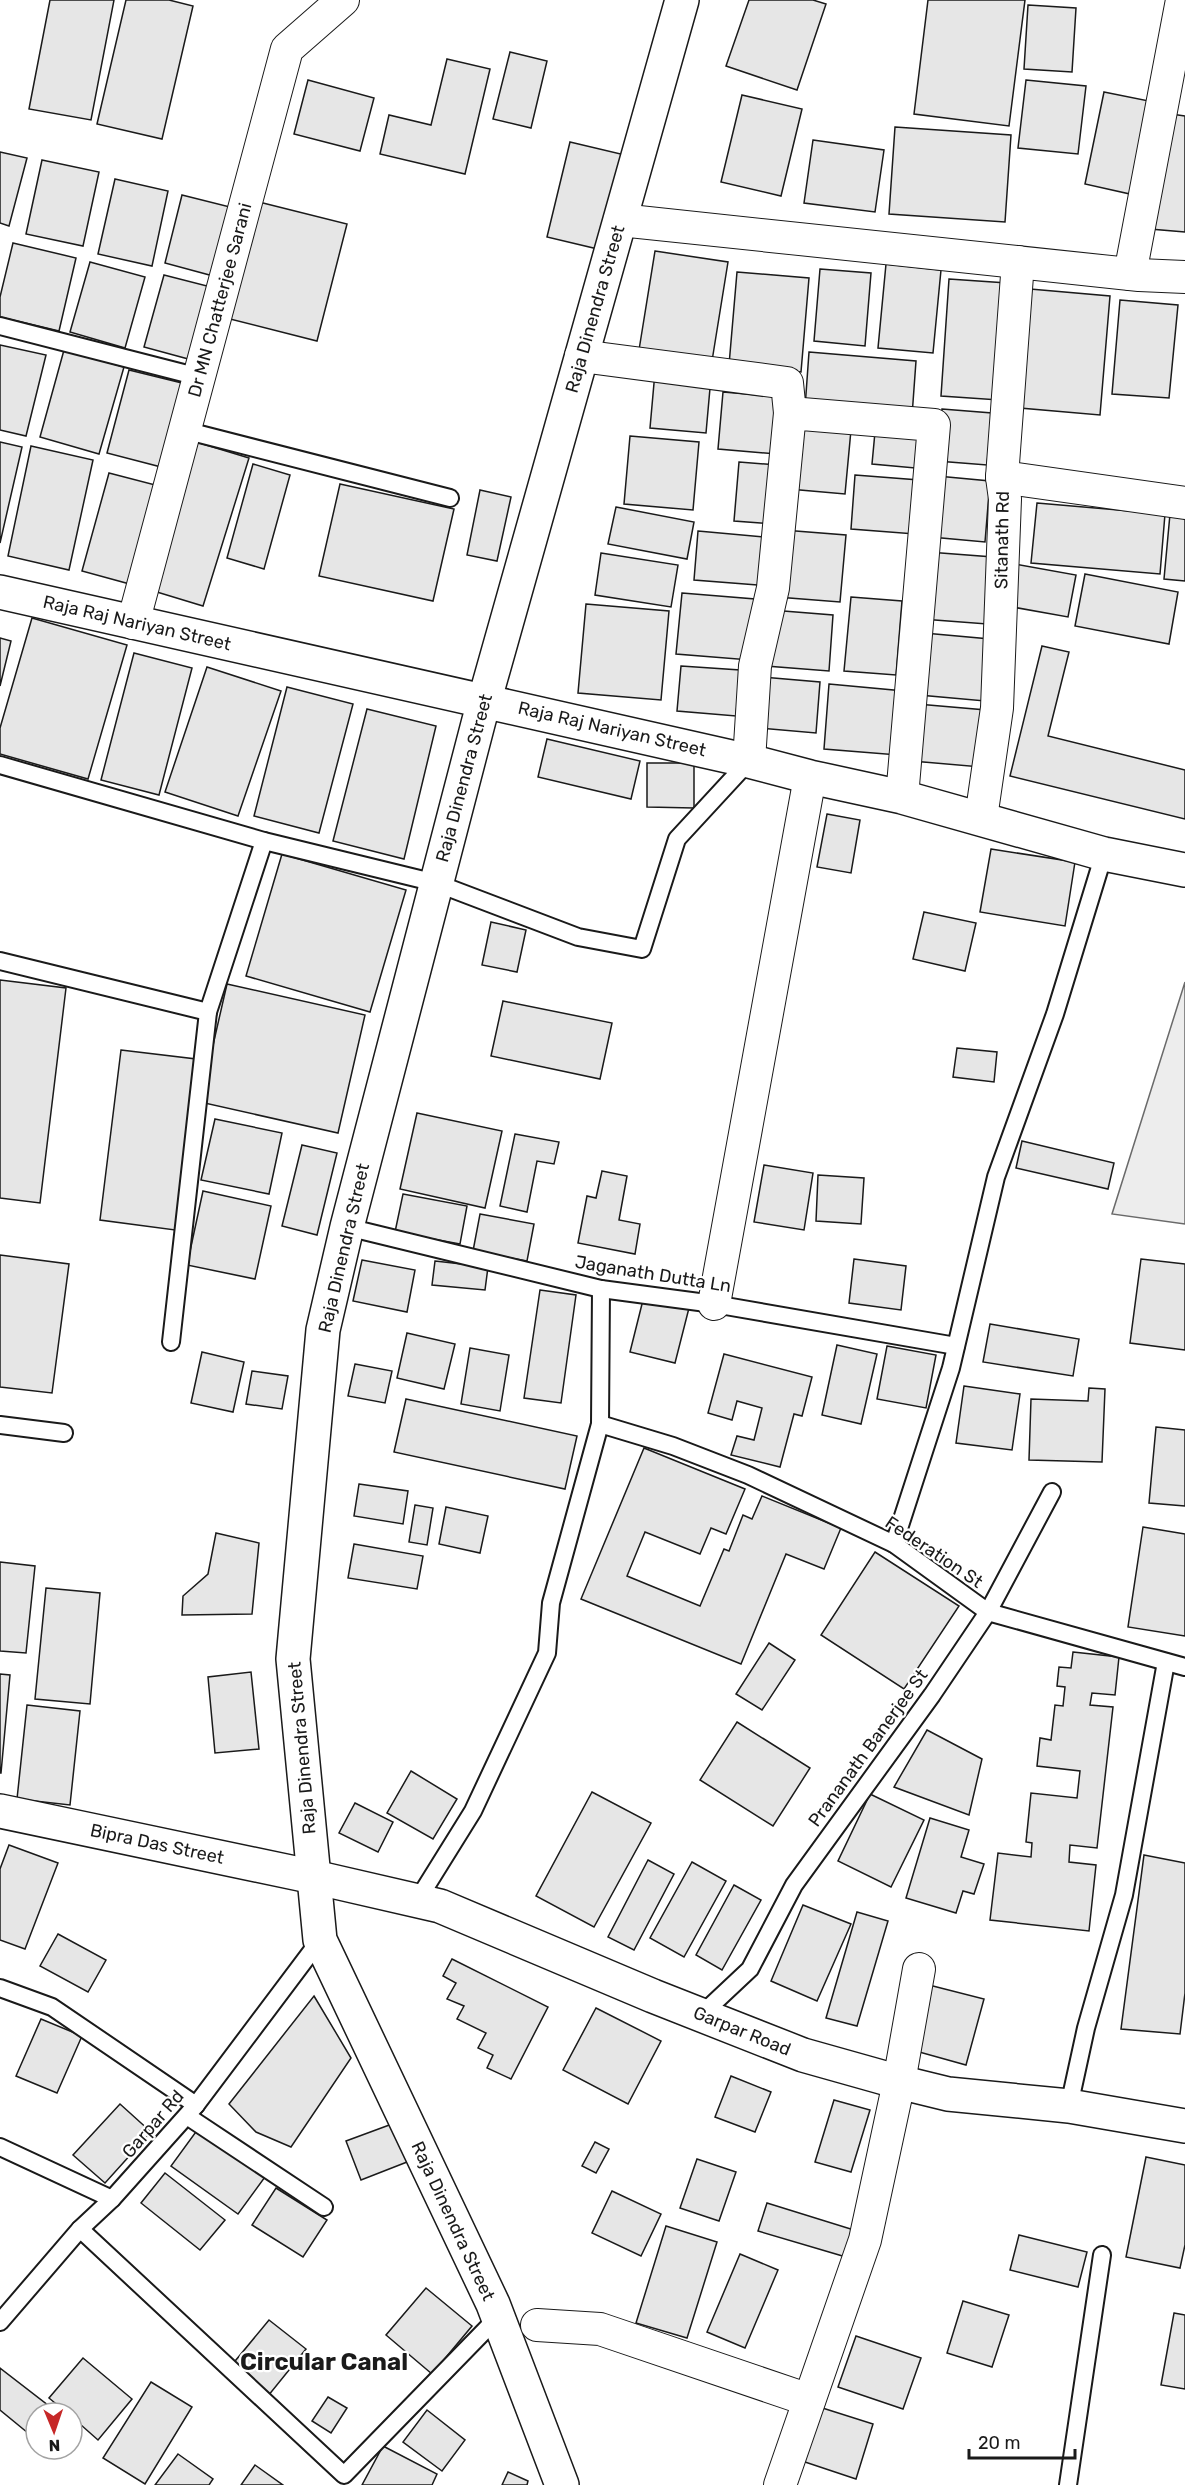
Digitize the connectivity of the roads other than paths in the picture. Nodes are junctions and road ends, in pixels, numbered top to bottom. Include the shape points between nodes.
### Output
1 (343, 0) edge
2 (682, 0) edge
3 (1182, 0) edge
4 (620, 220) junction
5 (1018, 262) junction
6 (1131, 274) junction
7 (1185, 277) edge
8 (0, 326) edge
9 (581, 356) junction
10 (199, 377) junction
11 (789, 414) junction
12 (184, 430) junction
13 (1002, 477) junction
14 (450, 498) dead end
15 (1185, 503) edge
16 (0, 592) edge
17 (133, 623) junction
18 (484, 699) junction
19 (749, 761) junction
20 (0, 765) edge
21 (810, 777) junction
22 (902, 797) junction
23 (981, 818) junction
24 (264, 841) junction
25 (1104, 854) junction
26 (1185, 870) edge
27 (436, 883) junction
28 (0, 961) edge
29 (208, 1012) junction
30 (347, 1227) junction
31 (601, 1289) junction
32 (714, 1304) junction
33 (171, 1342) dead end
34 (956, 1346) junction
35 (600, 1424) junction
36 (0, 1425) edge
37 (64, 1433) dead end
38 (1052, 1492) dead end
39 (894, 1544) junction
40 (987, 1612) junction
41 (1166, 1662) junction
42 (1185, 1667) edge
43 (0, 1811) edge
44 (314, 1877) junction
45 (417, 1901) junction
46 (320, 1940) junction
47 (919, 1969) dead end
48 (0, 1988) edge
49 (701, 2015) junction
50 (899, 2082) junction
51 (1069, 2106) junction
52 (192, 2110) junction
53 (1185, 2126) edge
54 (0, 2147) edge
55 (112, 2199) junction
56 (324, 2207) dead end
57 (80, 2229) junction
58 (1102, 2255) dead end
59 (498, 2317) junction
60 (0, 2322) edge
61 (537, 2325) dead end
62 (809, 2400) junction
63 (562, 2485) edge
64 (780, 2485) edge
65 (1068, 2485) edge

1 - 10 street, Dr MN Chatterjee Sarani via 287,49
2 - 4 main road, Raja Dinendra Street
3 - 6 street
4 - 5 street
4 - 9 main road, Raja Dinendra Street
5 - 6 street
5 - 13 street, Sitanath Rd
6 - 7 street
8 - 10 lane
9 - 11 street via 787,383
9 - 18 main road, Raja Dinendra Street
10 - 12 street, Dr MN Chatterjee Sarani
11 - 19 street via 773,588 755,666
11 - 22 street via 934,425
12 - 14 lane
12 - 17 street, Dr MN Chatterjee Sarani
13 - 15 street
13 - 23 street, Sitanath Rd via 1005,499 997,708
16 - 17 main road, Raja Raj Nariyan Street
17 - 18 main road, Raja Raj Nariyan Street
18 - 19 main road, Raja Raj Nariyan Street
18 - 27 main road, Raja Dinendra Street
19 - 21 main road, Raja Raj Nariyan Street
19 - 27 lane via 677,839 642,949 578,937
20 - 24 lane
21 - 22 main road, Raja Raj Nariyan Street
21 - 32 street
22 - 23 main road, Raja Raj Nariyan Street
23 - 25 main road, Raja Raj Nariyan Street
24 - 27 lane
24 - 29 lane
25 - 26 main road, Raja Raj Nariyan Street
25 - 34 lane via 1055,1014 996,1177
27 - 30 main road, Raja Dinendra Street
28 - 29 lane
29 - 33 lane
30 - 31 lane, Jaganath Dutta Ln
30 - 44 main road, Raja Dinendra Street via 323,1330 293,1659
31 - 32 lane, Jaganath Dutta Ln
31 - 35 lane
32 - 34 lane, Jaganath Dutta Ln
34 - 39 lane
35 - 39 lane, Federation St via 748,1475
35 - 45 lane via 551,1603 547,1653 473,1811
36 - 37 lane
38 - 40 lane, Prananath Banerjee St
39 - 40 lane, Federation St
40 - 41 lane, Federation St
40 - 49 lane, Prananath Banerjee St via 932,1695 794,1885 750,1969
41 - 42 lane, Federation St
41 - 51 lane via 1124,1895 1086,2028
43 - 44 main road, Bipra Das Street
44 - 45 main road, Garpar Road
44 - 46 main road, Raja Dinendra Street
45 - 49 main road, Garpar Road via 440,1906
46 - 52 lane, Garpar Rd
46 - 59 main road, Raja Dinendra Street
47 - 50 street
48 - 52 lane via 52,2007
49 - 50 main road, Garpar Road via 803,2055
50 - 51 main road, Garpar Road via 948,2094
50 - 62 street via 865,2241
51 - 53 main road, Garpar Road
52 - 55 lane, Garpar Rd
52 - 56 lane
54 - 55 lane
55 - 57 lane, Garpar Rd
57 - 59 lane via 344,2475
57 - 60 lane, Garpar Rd
58 - 65 lane
59 - 63 main road, Raja Dinendra Street
61 - 62 street via 600,2329
62 - 64 street

